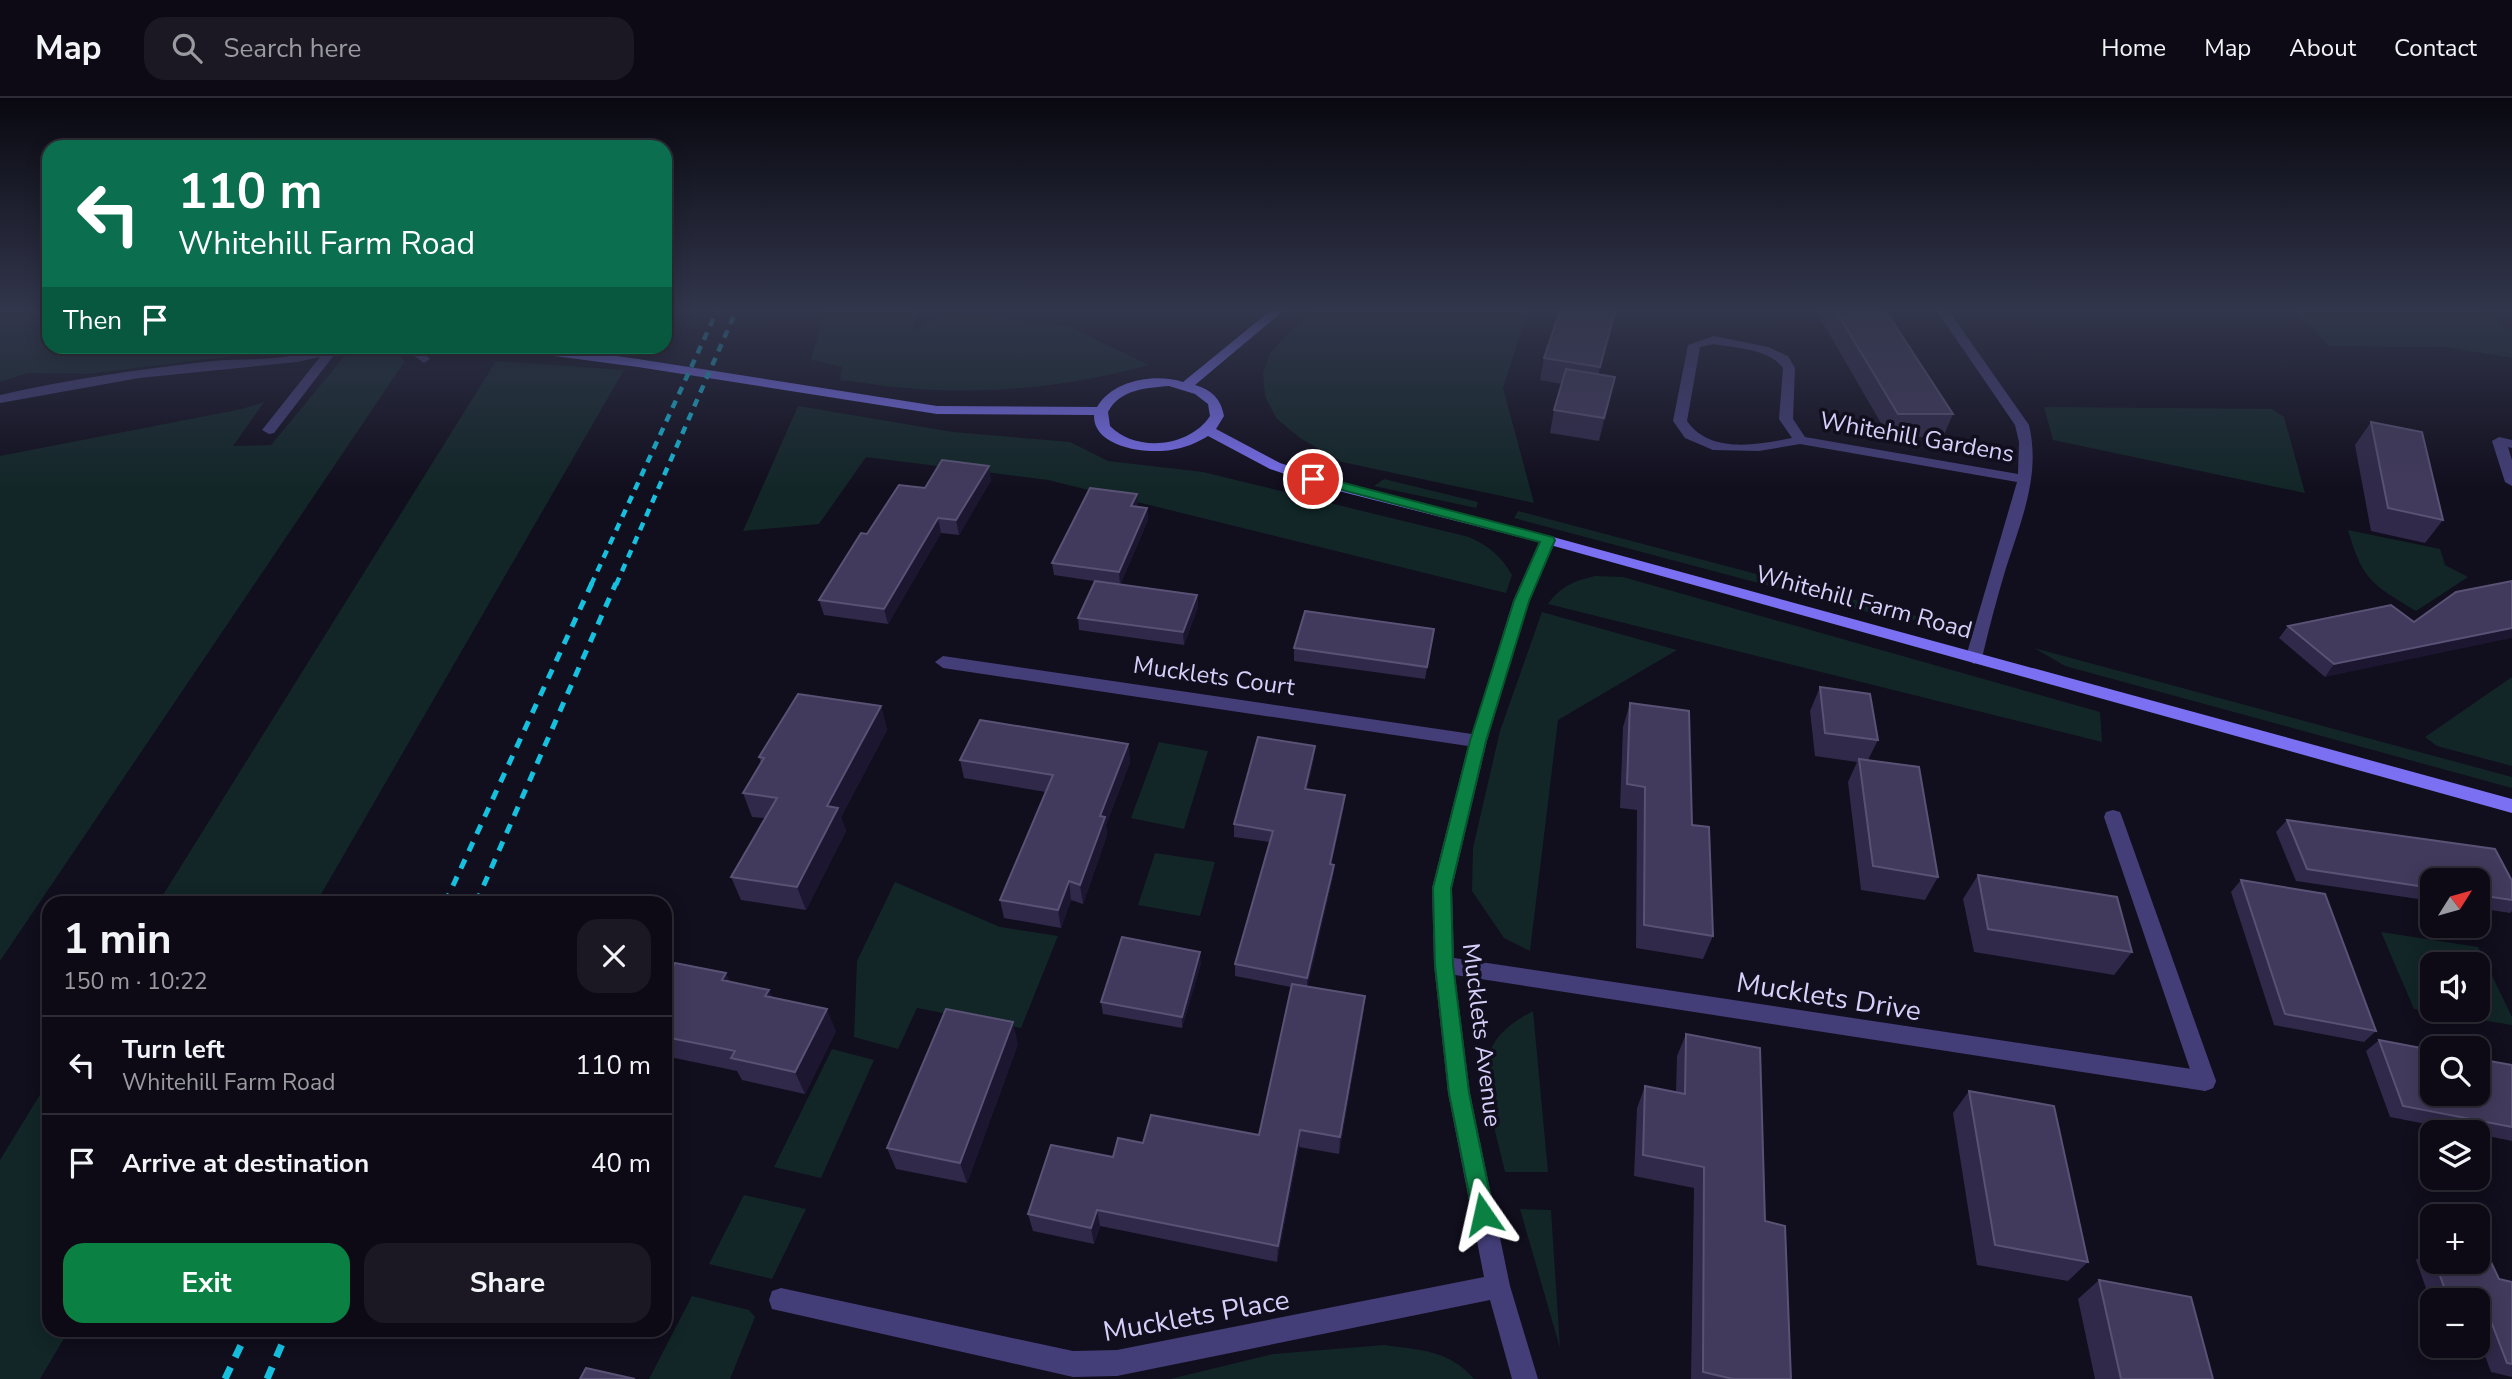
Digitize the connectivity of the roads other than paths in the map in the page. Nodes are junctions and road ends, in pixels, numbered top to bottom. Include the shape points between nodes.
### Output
1 (174, 371) edge
2 (315, 371) edge
3 (682, 371) edge
4 (1204, 371) edge
5 (1689, 371) edge
6 (1789, 371) edge
7 (1984, 371) edge
8 (1187, 385) junction
9 (0, 399) edge
10 (1100, 411) junction
11 (269, 430) dead end
12 (1209, 431) junction
13 (1800, 440) junction
14 (2512, 444) edge
15 (2025, 479) junction
16 (2512, 482) edge
17 (1548, 540) junction
18 (1974, 658) junction
19 (943, 662) dead end
20 (1478, 741) junction
21 (2512, 806) edge
22 (2113, 817) dead end
23 (1444, 965) junction
24 (1498, 1286) junction
25 (781, 1300) dead end
26 (1525, 1379) edge

1 - 9 street
2 - 11 street
3 - 10 street via 937,410
4 - 8 street
5 - 13 street, Whitehill Gardens via 1680,421 1692,436 1719,446 1764,449
6 - 13 street, Whitehill Gardens via 1786,419
7 - 15 street, Whitehill Gardens via 2022,425 2027,440
8 - 10 street via 1133,386 1107,401
8 - 12 street via 1216,405 1216,422
10 - 12 street via 1108,432 1139,446 1179,445
12 - 17 street, Whitehill Farm Road via 1275,466 1332,485
13 - 15 street, Whitehill Gardens
14 - 16 street via 2499,441
15 - 18 street, Whitehill Gardens
17 - 18 street, Whitehill Farm Road
17 - 20 street, Mucklets Avenue via 1521,601
18 - 21 street, Whitehill Farm Road
19 - 20 street, Mucklets Court
20 - 23 street, Mucklets Avenue via 1442,888
22 - 23 street, Mucklets Drive via 2205,1081
23 - 24 street, Mucklets Avenue via 1459,1093
24 - 25 street, Mucklets Place via 1117,1363 1073,1364
24 - 26 street, Mucklets Avenue

